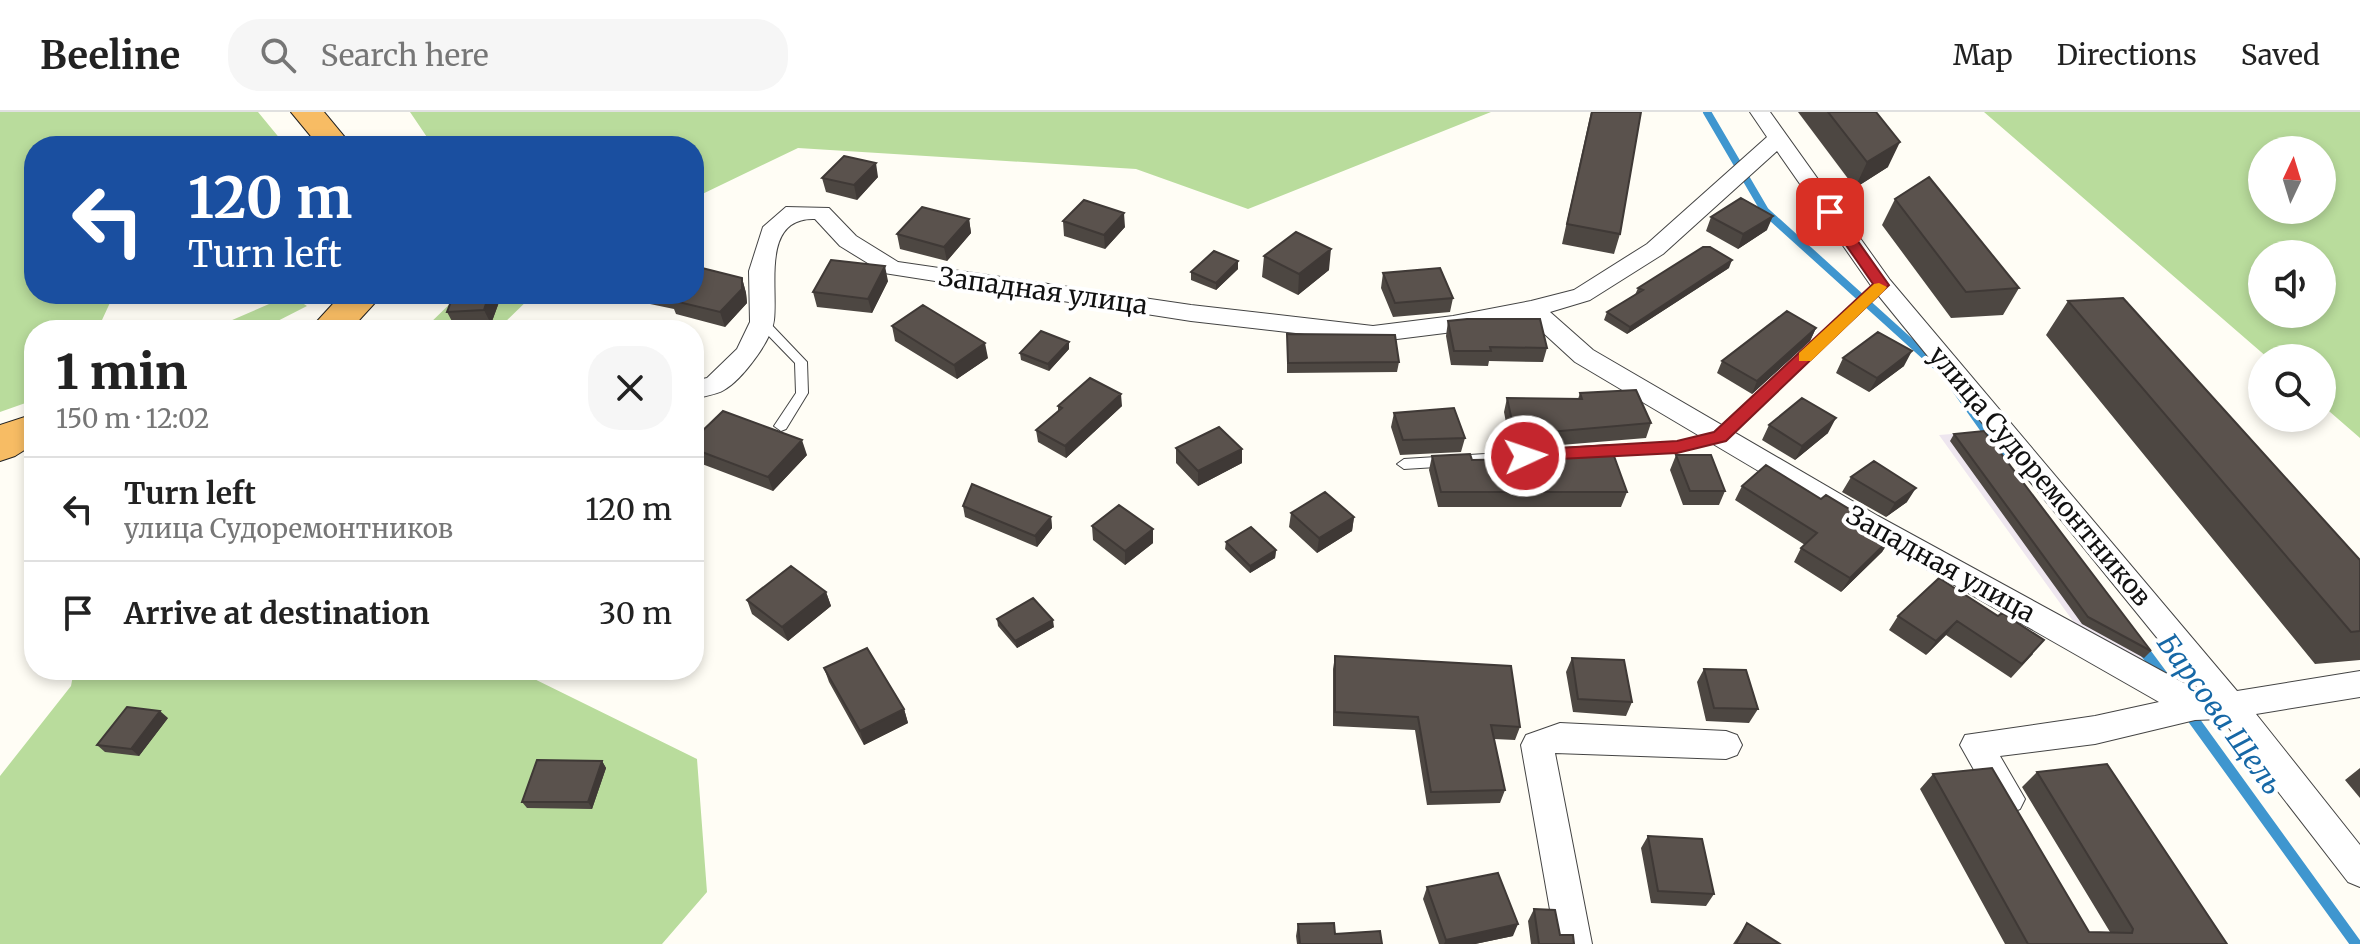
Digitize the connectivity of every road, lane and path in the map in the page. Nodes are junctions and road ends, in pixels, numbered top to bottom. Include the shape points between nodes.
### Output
1 (307, 112) edge
2 (1760, 112) edge
3 (327, 136) edge
4 (1778, 139) junction
5 (1882, 285) junction
6 (354, 304) edge
7 (1532, 309) junction
8 (338, 320) edge
9 (762, 322) junction
10 (704, 387) edge
11 (781, 426) dead end
12 (24, 432) edge
13 (1720, 437) junction
14 (0, 446) edge
15 (1586, 453) edge
16 (1556, 455) edge
17 (1404, 464) dead end
18 (2360, 684) edge
19 (2230, 705) junction
20 (2195, 707) junction
21 (1726, 745) dead end
22 (2024, 825) edge
23 (2360, 871) edge
24 (1574, 944) edge

1 - 3 highway
2 - 4 street, улица Судоремонтников
4 - 5 street, улица Судоремонтников
4 - 7 street, Западная улица via 1655,249 1582,295
5 - 13 lane
5 - 19 street, улица Судоремонтников
6 - 8 highway
7 - 9 street, Западная улица via 1373,334 1261,323 892,268 848,241 821,213 794,212 774,227 761,271
7 - 13 street, Западная улица via 1584,356
9 - 10 street, Западная улица via 747,353 716,384
9 - 11 lane via 801,362 802,393
12 - 14 highway
13 - 15 lane via 1677,447
13 - 20 street, Западная улица
16 - 17 lane
18 - 19 street
19 - 20 street
19 - 23 street, улица Судоремонтников
20 - 22 street via 2095,730 1976,745
21 - 24 street via 1560,737 1537,745

